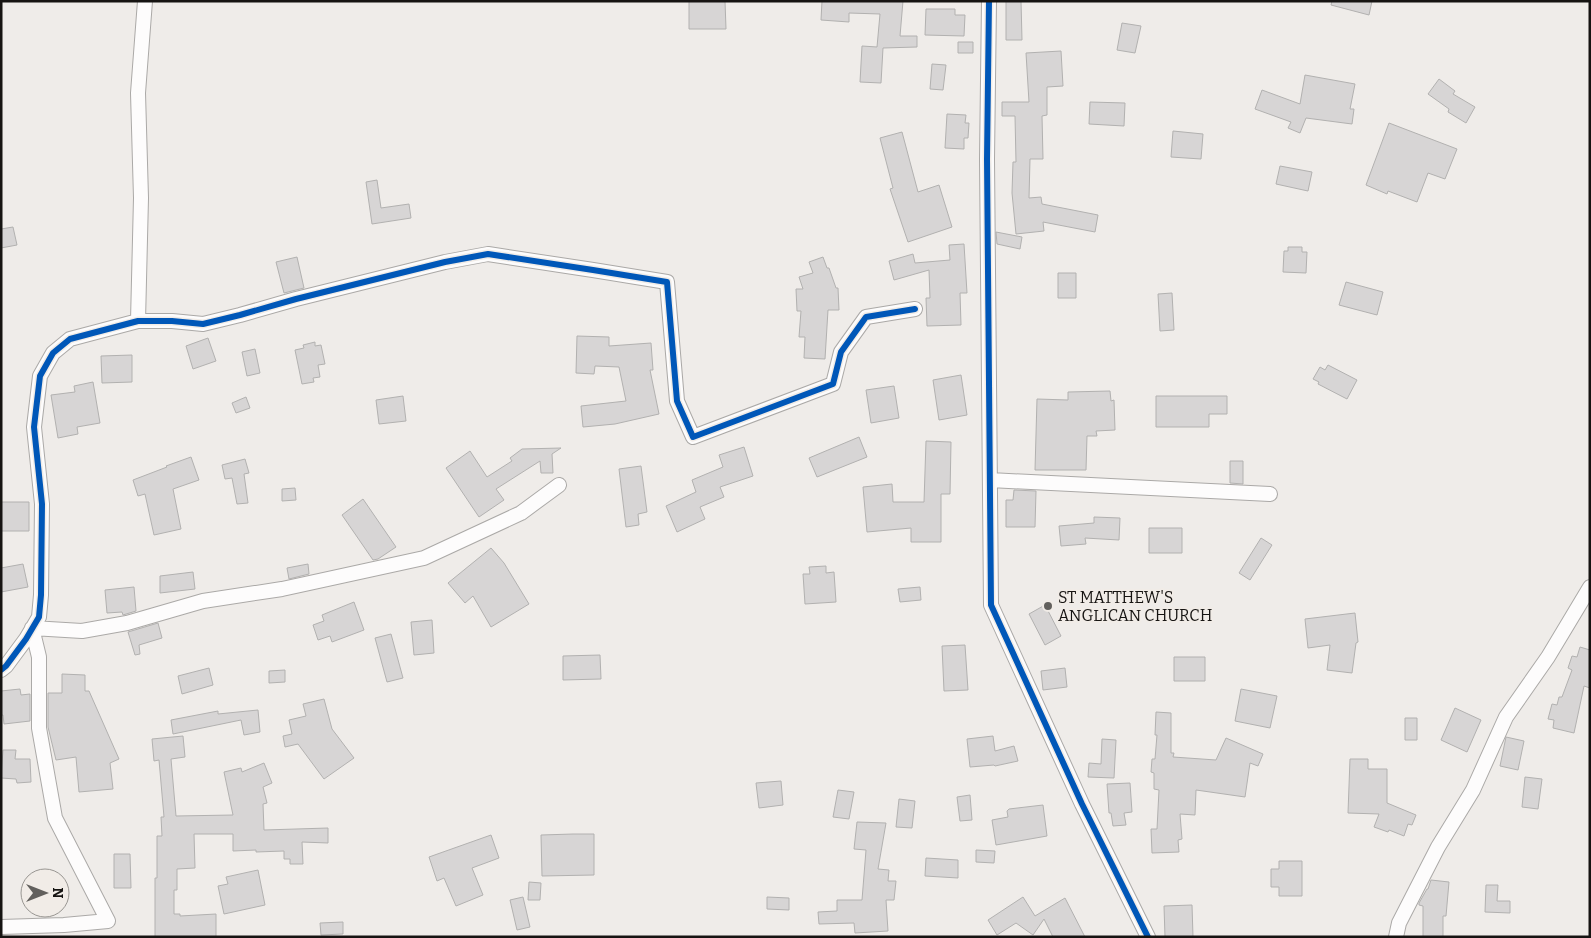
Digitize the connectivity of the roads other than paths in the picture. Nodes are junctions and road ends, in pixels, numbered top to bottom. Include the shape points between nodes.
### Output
1 (145, 1) edge
2 (989, 1) edge
3 (915, 309) dead end
4 (138, 321) junction
5 (990, 480) junction
6 (559, 485) dead end
7 (1270, 494) dead end
8 (1590, 587) edge
9 (32, 628) junction
10 (1, 670) edge
11 (1, 927) edge
12 (1148, 937) edge
13 (1396, 937) edge

1 - 4 street via 138,93 142,198
2 - 5 street
3 - 4 street via 866,317 842,352 833,384 693,437 677,401 667,282 488,254 203,324
4 - 9 street via 70,339 53,353 40,376 34,427 42,504 41,595 39,617
5 - 7 street
5 - 12 street via 991,605 1082,804
6 - 9 street via 521,513 424,558 282,589 203,601 127,623 82,630
8 - 13 street via 1548,657 1506,717 1473,790 1438,847 1399,923
9 - 10 street
9 - 11 street via 39,657 39,728 55,818 108,921

